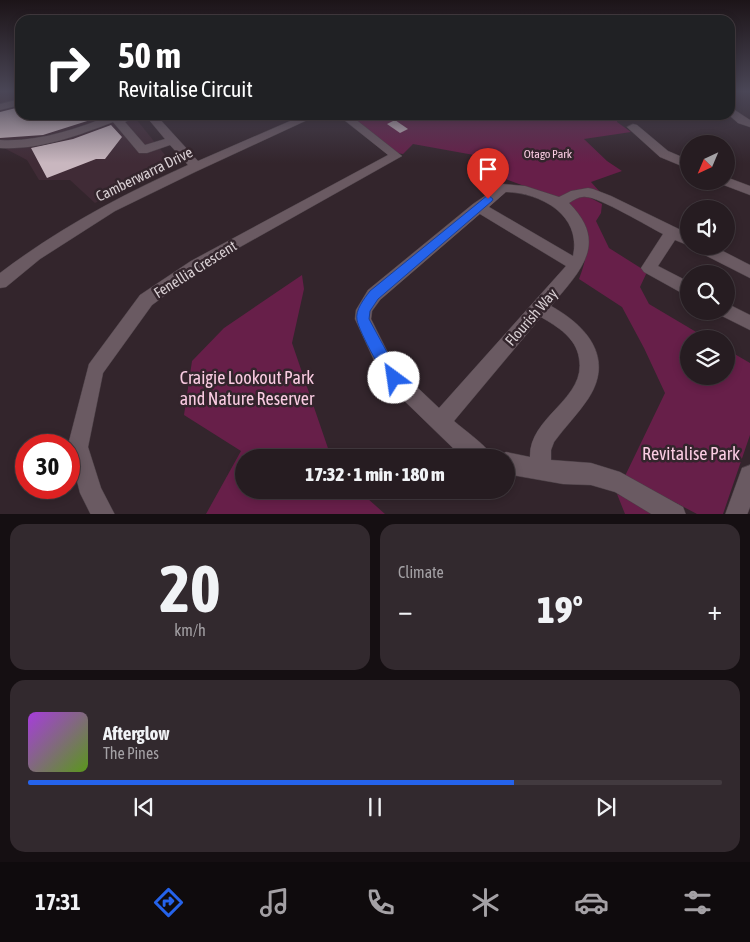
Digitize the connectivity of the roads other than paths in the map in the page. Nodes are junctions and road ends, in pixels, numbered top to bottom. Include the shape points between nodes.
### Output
1 (735, 115) edge
2 (107, 120) edge
3 (121, 120) edge
4 (154, 120) edge
5 (291, 120) edge
6 (349, 120) edge
7 (750, 124) edge
8 (633, 126) dead end
9 (172, 140) junction
10 (0, 144) edge
11 (680, 161) edge
12 (194, 164) junction
13 (735, 185) edge
14 (750, 191) edge
15 (560, 203) junction
16 (478, 207) junction
17 (672, 233) junction
18 (680, 237) edge
19 (717, 255) edge
20 (576, 265) junction
21 (750, 272) edge
22 (0, 274) edge
23 (0, 282) edge
24 (680, 285) edge
25 (539, 308) junction
26 (735, 315) edge
27 (750, 323) edge
28 (440, 422) junction
29 (470, 449) edge
30 (515, 465) edge
31 (543, 470) junction
32 (750, 476) edge
33 (104, 514) edge
34 (675, 514) edge
35 (736, 514) edge

1 - 7 street
2 - 10 street via 51,138
3 - 9 street via 118,121 143,150
4 - 9 street
5 - 12 street, Camberwarra Drive
6 - 33 street, Fenellia Crescent via 396,156 196,266 146,300 94,370 78,447 90,493
8 - 11 street via 664,154
9 - 12 street
12 - 22 street, Camberwarra Drive via 118,196 79,218 34,246
12 - 23 street, Camberwarra Drive via 84,222 22,263
13 - 14 street
15 - 16 street via 508,188 498,190
15 - 17 street via 571,195 588,192
15 - 20 street, Flourish Way via 571,215 582,240 581,257
16 - 20 street
16 - 28 street via 374,295 364,310 363,319 385,365 394,378
17 - 18 street
17 - 24 street via 649,268
19 - 21 street
20 - 25 street, Flourish Way
25 - 28 street, Flourish Way
25 - 31 street via 579,336 589,358 590,370 589,382 541,447
26 - 27 street
28 - 29 street
30 - 31 street
31 - 34 street via 591,474 620,483
32 - 35 street

